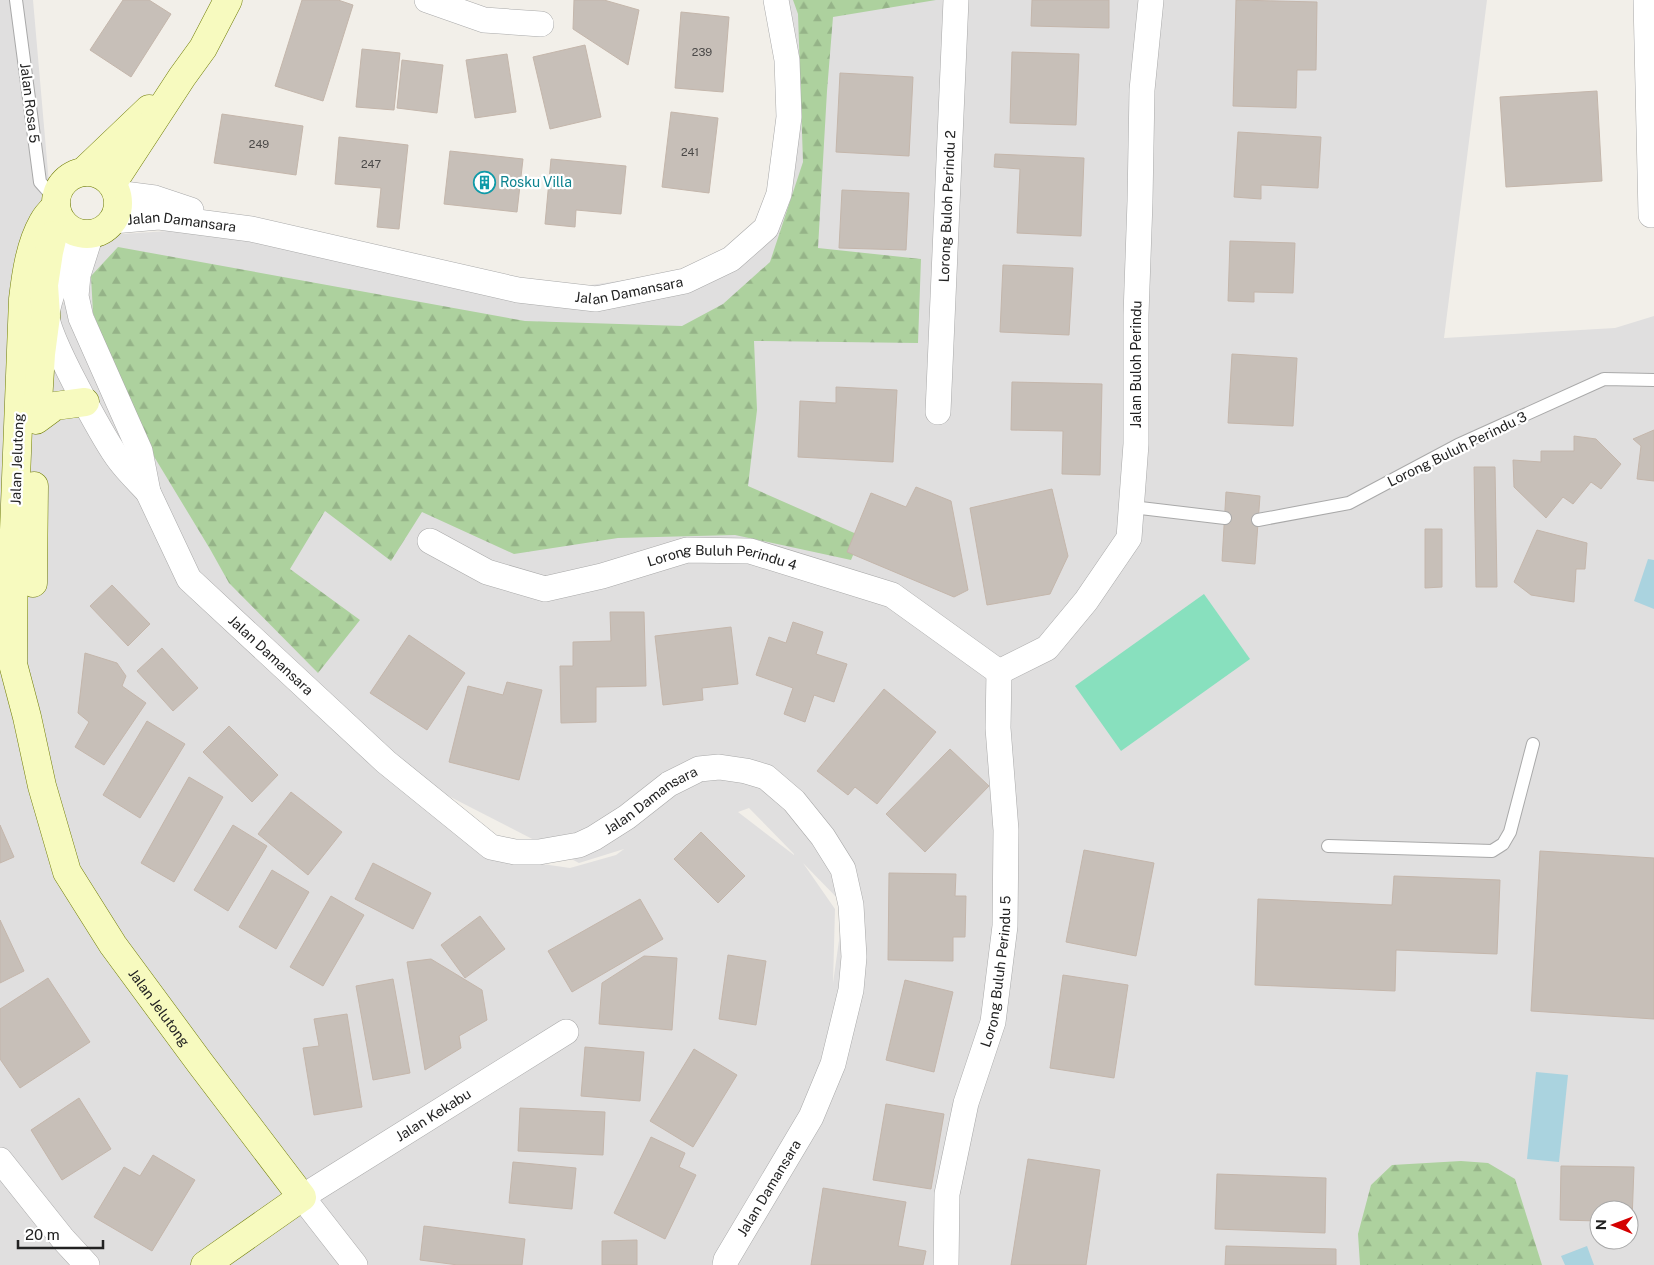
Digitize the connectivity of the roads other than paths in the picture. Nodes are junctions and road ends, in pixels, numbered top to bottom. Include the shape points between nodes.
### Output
1 (16, 0) edge
2 (228, 0) edge
3 (427, 0) edge
4 (776, 0) edge
5 (956, 0) edge
6 (1151, 0) edge
7 (1646, 0) edge
8 (542, 24) dead end
9 (182, 76) junction
10 (84, 172) junction
11 (114, 189) junction
12 (57, 207) junction
13 (1651, 215) dead end
14 (94, 229) junction
15 (251, 229) junction
16 (46, 316) junction
17 (1654, 380) edge
18 (85, 402) junction
19 (938, 412) dead end
20 (36, 420) junction
21 (148, 492) junction
22 (1132, 507) junction
23 (1225, 518) dead end
24 (1258, 520) dead end
25 (430, 541) dead end
26 (999, 672) junction
27 (28, 717) junction
28 (1533, 744) dead end
29 (1328, 846) dead end
30 (566, 1032) dead end
31 (0, 1160) edge
32 (302, 1197) junction
33 (87, 1265) edge
34 (204, 1265) edge
35 (355, 1265) edge
36 (725, 1265) edge
37 (946, 1265) edge

1 - 12 lane, Jalan Rosa 5 via 40,182
2 - 9 street via 203,48
3 - 8 street via 484,20
4 - 15 street, Jalan Damansara via 787,60 789,117 779,194 766,228 732,259 685,281 596,299 518,290
5 - 19 street, Lorong Buloh Perindu 2
6 - 22 street, Jalan Buloh Perindu via 1142,90
7 - 13 street
9 - 10 street
9 - 11 street
10 - 11 street via 99,174
10 - 12 street via 64,181
11 - 14 street via 118,202
11 - 15 street, Jalan Damansara via 155,198
12 - 14 street via 70,230
12 - 16 street, Jalan Damansara via 44,285
12 - 27 street, Jalan Jelutong via 43,221 34,243 24,299 14,530 13,664
14 - 15 street, Jalan Damansara via 159,217
14 - 16 street, Jalan Jelutong via 66,258
14 - 21 street, Jalan Damansara via 78,275 76,296 81,318 140,451
16 - 18 street, Jalan Damansara via 52,336
16 - 20 street, Jalan Jelutong
17 - 24 lane, Lorong Buluh Perindu 3 via 1604,379 1458,445 1350,503
18 - 20 street via 55,406
18 - 21 street, Jalan Damansara via 118,458
20 - 27 street, Jalan Jelutong via 32,665
21 - 36 street, Jalan Damansara via 189,579 386,762 491,847 539,852 579,846 627,817 669,784 699,769 719,767 766,777 794,801 823,838 843,868 851,905 854,957 851,990 833,1064 812,1117
22 - 23 lane
22 - 26 street, Jalan Buloh Perindu via 1129,538 1086,601 1047,648
25 - 26 street, Lorong Buluh Perindu 4 via 487,572 545,589 602,576 687,550 750,551 892,595
26 - 37 street, Lorong Buluh Perindu 5 via 998,728 1006,830 1005,926 993,1022 966,1103 947,1194
27 - 32 street, Jalan Jelutong via 42,786 67,872 113,945
28 - 29 lane via 1510,832 1503,844 1492,851
30 - 32 street, Jalan Kekabu
31 - 33 street
32 - 34 street
32 - 35 street, Jalan Jelutong

